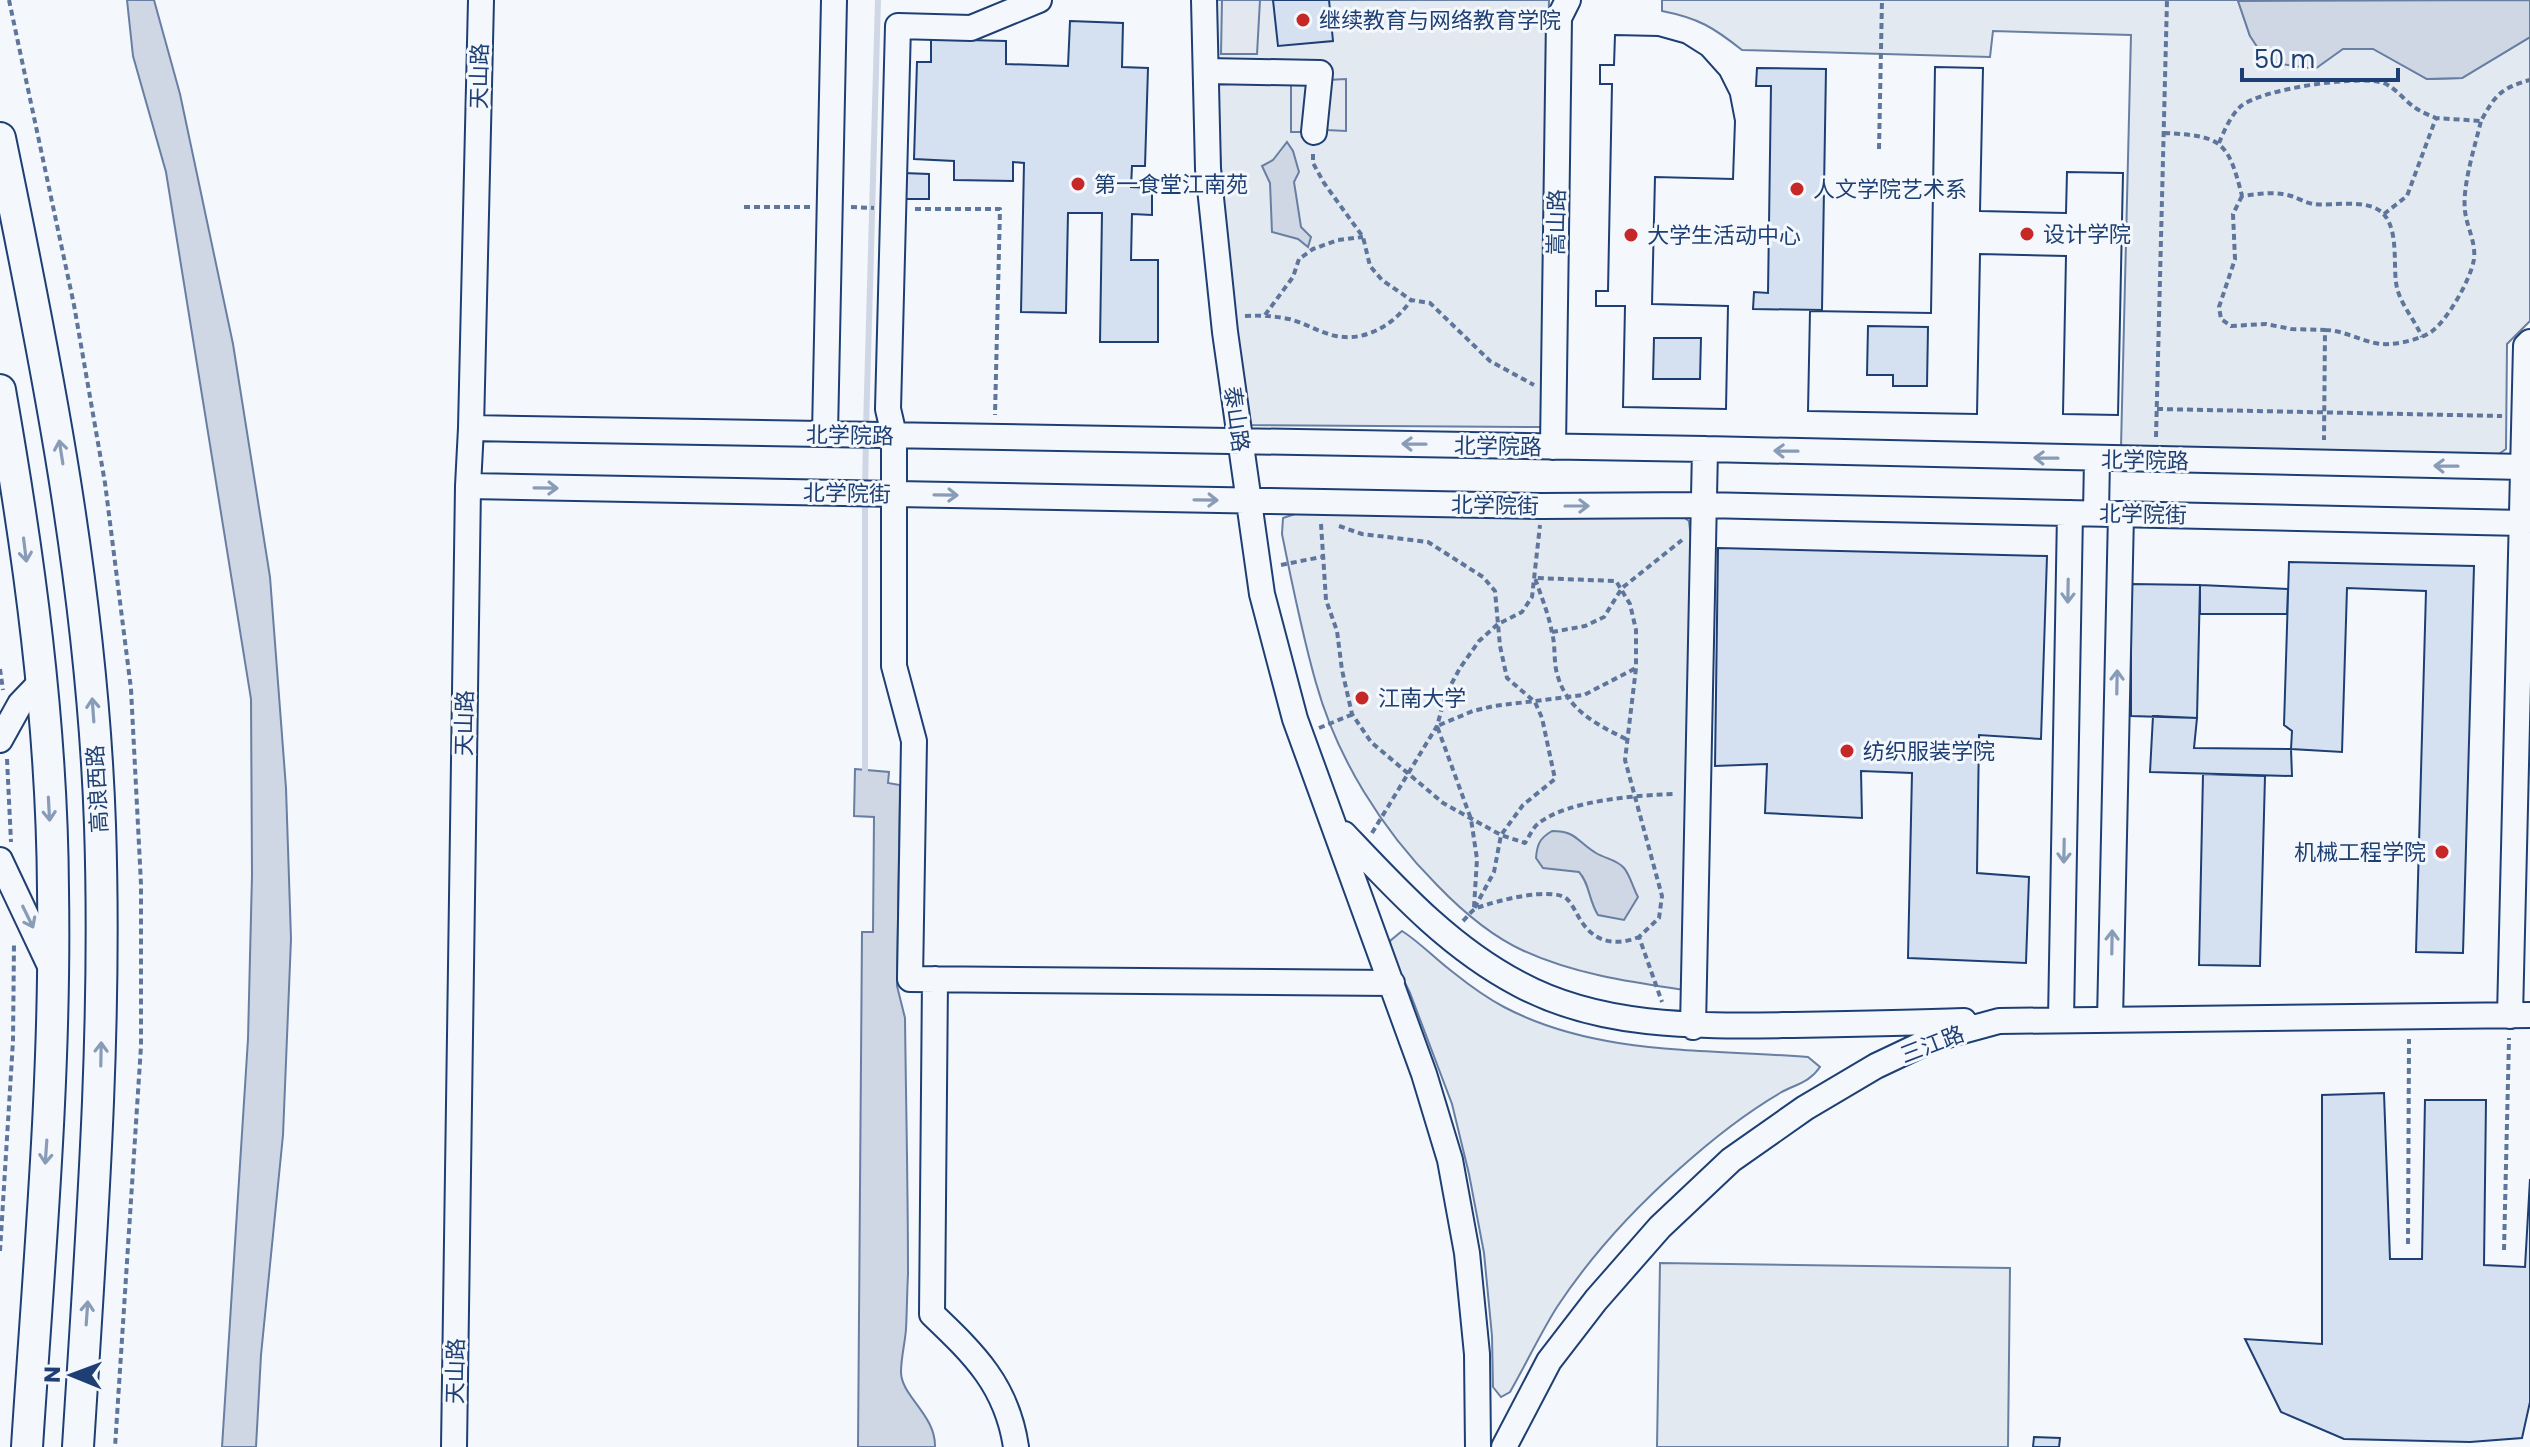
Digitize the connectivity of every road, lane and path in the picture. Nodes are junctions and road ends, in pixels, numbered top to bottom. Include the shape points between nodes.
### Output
1 (481, 0) edge
2 (834, 0) edge
3 (1039, 0) edge
4 (1204, 0) edge
5 (1568, 0) edge
6 (1882, 0) edge
7 (2167, 0) edge
8 (1206, 71) junction
9 (2530, 80) edge
10 (2436, 118) junction
11 (2481, 121) junction
12 (1314, 132) joint
13 (2164, 133) junction
14 (0, 138) edge
15 (2219, 143) junction
16 (1879, 149) dead end
17 (2242, 196) junction
18 (744, 207) dead end
19 (831, 207) junction
20 (893, 208) junction
21 (2384, 214) junction
22 (1363, 237) junction
23 (1411, 300) junction
24 (1265, 315) junction
25 (1223, 318) junction
26 (2325, 330) junction
27 (2422, 337) junction
28 (2530, 342) edge
29 (0, 390) edge
30 (1554, 397) junction
31 (2157, 409) junction
32 (2324, 414) junction
33 (2525, 416) junction
34 (471, 428) junction
35 (825, 434) junction
36 (894, 435) junction
37 (995, 437) junction
38 (1240, 441) junction
39 (1553, 447) junction
40 (1705, 449) junction
41 (2097, 459) junction
42 (2155, 459) junction
43 (2524, 467) junction
44 (468, 486) junction
45 (895, 494) junction
46 (1249, 501) junction
47 (1541, 506) junction
48 (2070, 513) junction
49 (2096, 513) junction
50 (1703, 514) junction
51 (2121, 514) junction
52 (2522, 523) junction
53 (1321, 557) junction
54 (1259, 569) junction
55 (1535, 578) junction
56 (1622, 588) junction
57 (1498, 624) junction
58 (1552, 632) junction
59 (1636, 668) junction
60 (0, 669) edge
61 (42, 681) junction
62 (1568, 698) junction
63 (1535, 702) junction
64 (1352, 714) junction
65 (1437, 726) junction
66 (3, 735) edge
67 (1302, 735) junction
68 (1626, 739) junction
69 (1408, 773) junction
70 (1697, 794) junction
71 (1635, 795) junction
72 (1471, 819) junction
73 (1336, 827) junction
74 (1501, 835) junction
75 (1361, 852) junction
76 (6, 853) edge
77 (2522, 872) edge
78 (1474, 909) junction
79 (14, 934) dead end
80 (1449, 936) junction
81 (1639, 937) junction
82 (53, 975) junction
83 (935, 979) junction
84 (1392, 983) junction
85 (2409, 1016) junction
86 (2520, 1016) edge
87 (2061, 1020) junction
88 (2110, 1020) junction
89 (1999, 1021) junction
90 (1681, 1025) junction
91 (2408, 1244) dead end
92 (2504, 1250) dead end
93 (0, 1251) edge
94 (27, 1447) edge
95 (78, 1447) edge
96 (454, 1447) edge
97 (1016, 1447) edge
98 (1478, 1447) edge
99 (1504, 1447) edge

1 - 34 street, 天山路
2 - 19 street
3 - 20 street via 971,28 898,26
4 - 8 street, 泰山路
5 - 30 street, 嵩山路 via 1559,18
6 - 16 path
7 - 13 path
8 - 12 street via 1320,73
8 - 25 street, 泰山路 via 1208,169
9 - 11 path via 2493,97
10 - 11 path
10 - 15 path via 2383,82 2327,83 2273,93 2241,106
10 - 21 path via 2407,196
11 - 27 path via 2465,211 2474,258 2447,313
12 - 22 path via 1313,163
13 - 15 path via 2197,134
13 - 31 path
95 -> 14 main road, 高浪西路 via 100,1090 100,822 75,534
15 - 17 path via 2234,165
17 - 21 path via 2267,192 2311,204 2374,207
17 - 26 path via 2233,214 2235,259 2219,307 2221,319 2231,326
18 - 19 path
19 - 20 path
19 - 35 street
20 - 36 street via 888,409
20 - 37 path via 1000,209
21 - 27 path via 2393,235 2396,285
22 - 23 path via 1370,266
22 - 24 path via 1338,240 1299,259 1293,277
23 - 24 path via 1382,330 1355,336 1337,337
23 - 30 path via 1430,303 1490,361
24 - 25 path
25 - 38 street, 泰山路
26 - 27 path via 2389,344
26 - 32 path
28 - 33 street
29 -> 61 main road
30 - 39 street, 嵩山路
31 - 32 path
31 - 42 path
32 - 33 path
33 - 43 street
34 - 35 street, 北学院路
34 - 44 street, 天山路
35 - 36 street, 北学院路
36 - 37 street, 北学院路
36 - 45 street
37 - 38 street, 北学院路
39 -> 38 street, 北学院路
38 - 46 street, 泰山路
39 - 40 street, 北学院路
41 -> 40 street, 北学院路
40 - 50 street
41 - 42 street, 北学院路
41 - 49 street
43 -> 42 street, 北学院路
43 - 52 street
44 -> 45 street, 北学院街
44 - 96 street, 天山路
45 -> 46 street, 北学院街
45 - 83 street via 894,666 914,741 910,979
46 - 47 street, 北学院街
46 - 54 street, 泰山路
47 -> 50 street, 北学院街
47 - 55 path
48 - 49 street, 北学院街
48 - 50 street, 北学院街
48 -> 87 street
49 - 51 street, 北学院街
50 - 56 path
50 - 70 street
51 - 52 street, 北学院街
88 -> 51 street
52 - 77 street
53 - 54 path
53 - 57 path via 1321,519 1362,534 1428,542 1483,577 1495,591
53 - 64 path
54 - 67 street, 泰山路
55 - 56 path via 1616,581
55 - 57 path via 1522,612
55 - 58 path
56 - 58 path via 1604,617
56 - 59 path via 1636,630
57 - 63 path via 1507,678
57 - 65 path via 1460,668
58 - 62 path via 1557,676
59 - 62 path
59 - 68 path
60 - 66 path
61 - 66 street via 20,704
61 -> 82 main road
62 - 63 path
62 - 68 path via 1597,725
63 - 65 path via 1473,711
63 - 74 path via 1555,779 1523,805
64 - 67 path
64 - 69 path via 1371,742
65 - 69 path
65 - 72 path
66 - 76 path
67 - 73 street, 泰山路
68 - 71 path via 1625,760
69 - 72 path
69 - 75 path
70 - 71 path
70 - 90 street
71 - 74 path via 1565,810 1538,823 1525,843
71 - 81 path via 1662,896 1659,918
72 - 74 path
72 - 78 path via 1477,859
73 - 75 street
73 - 84 street, 泰山路
74 - 78 path via 1494,872
75 - 80 street
76 -> 82 street
77 - 86 street
78 - 80 path
78 - 81 path via 1556,893 1568,900 1585,928 1611,943
79 - 93 path
80 - 90 street via 1477,959 1574,1007
81 - 90 path
82 -> 94 main road
83 - 84 street
83 - 97 street via 932,1314 970,1350 999,1389
84 - 98 street, 泰山路 via 1450,1160 1467,1253 1477,1354
85 - 86 street, 三江路
85 - 88 street, 三江路
85 - 91 path
86 - 92 path
87 - 88 street, 三江路
87 - 89 street, 三江路
89 - 90 street
89 - 99 street, 三江路 via 1933,1039 1876,1066 1731,1160 1660,1227 1596,1300 1549,1361

